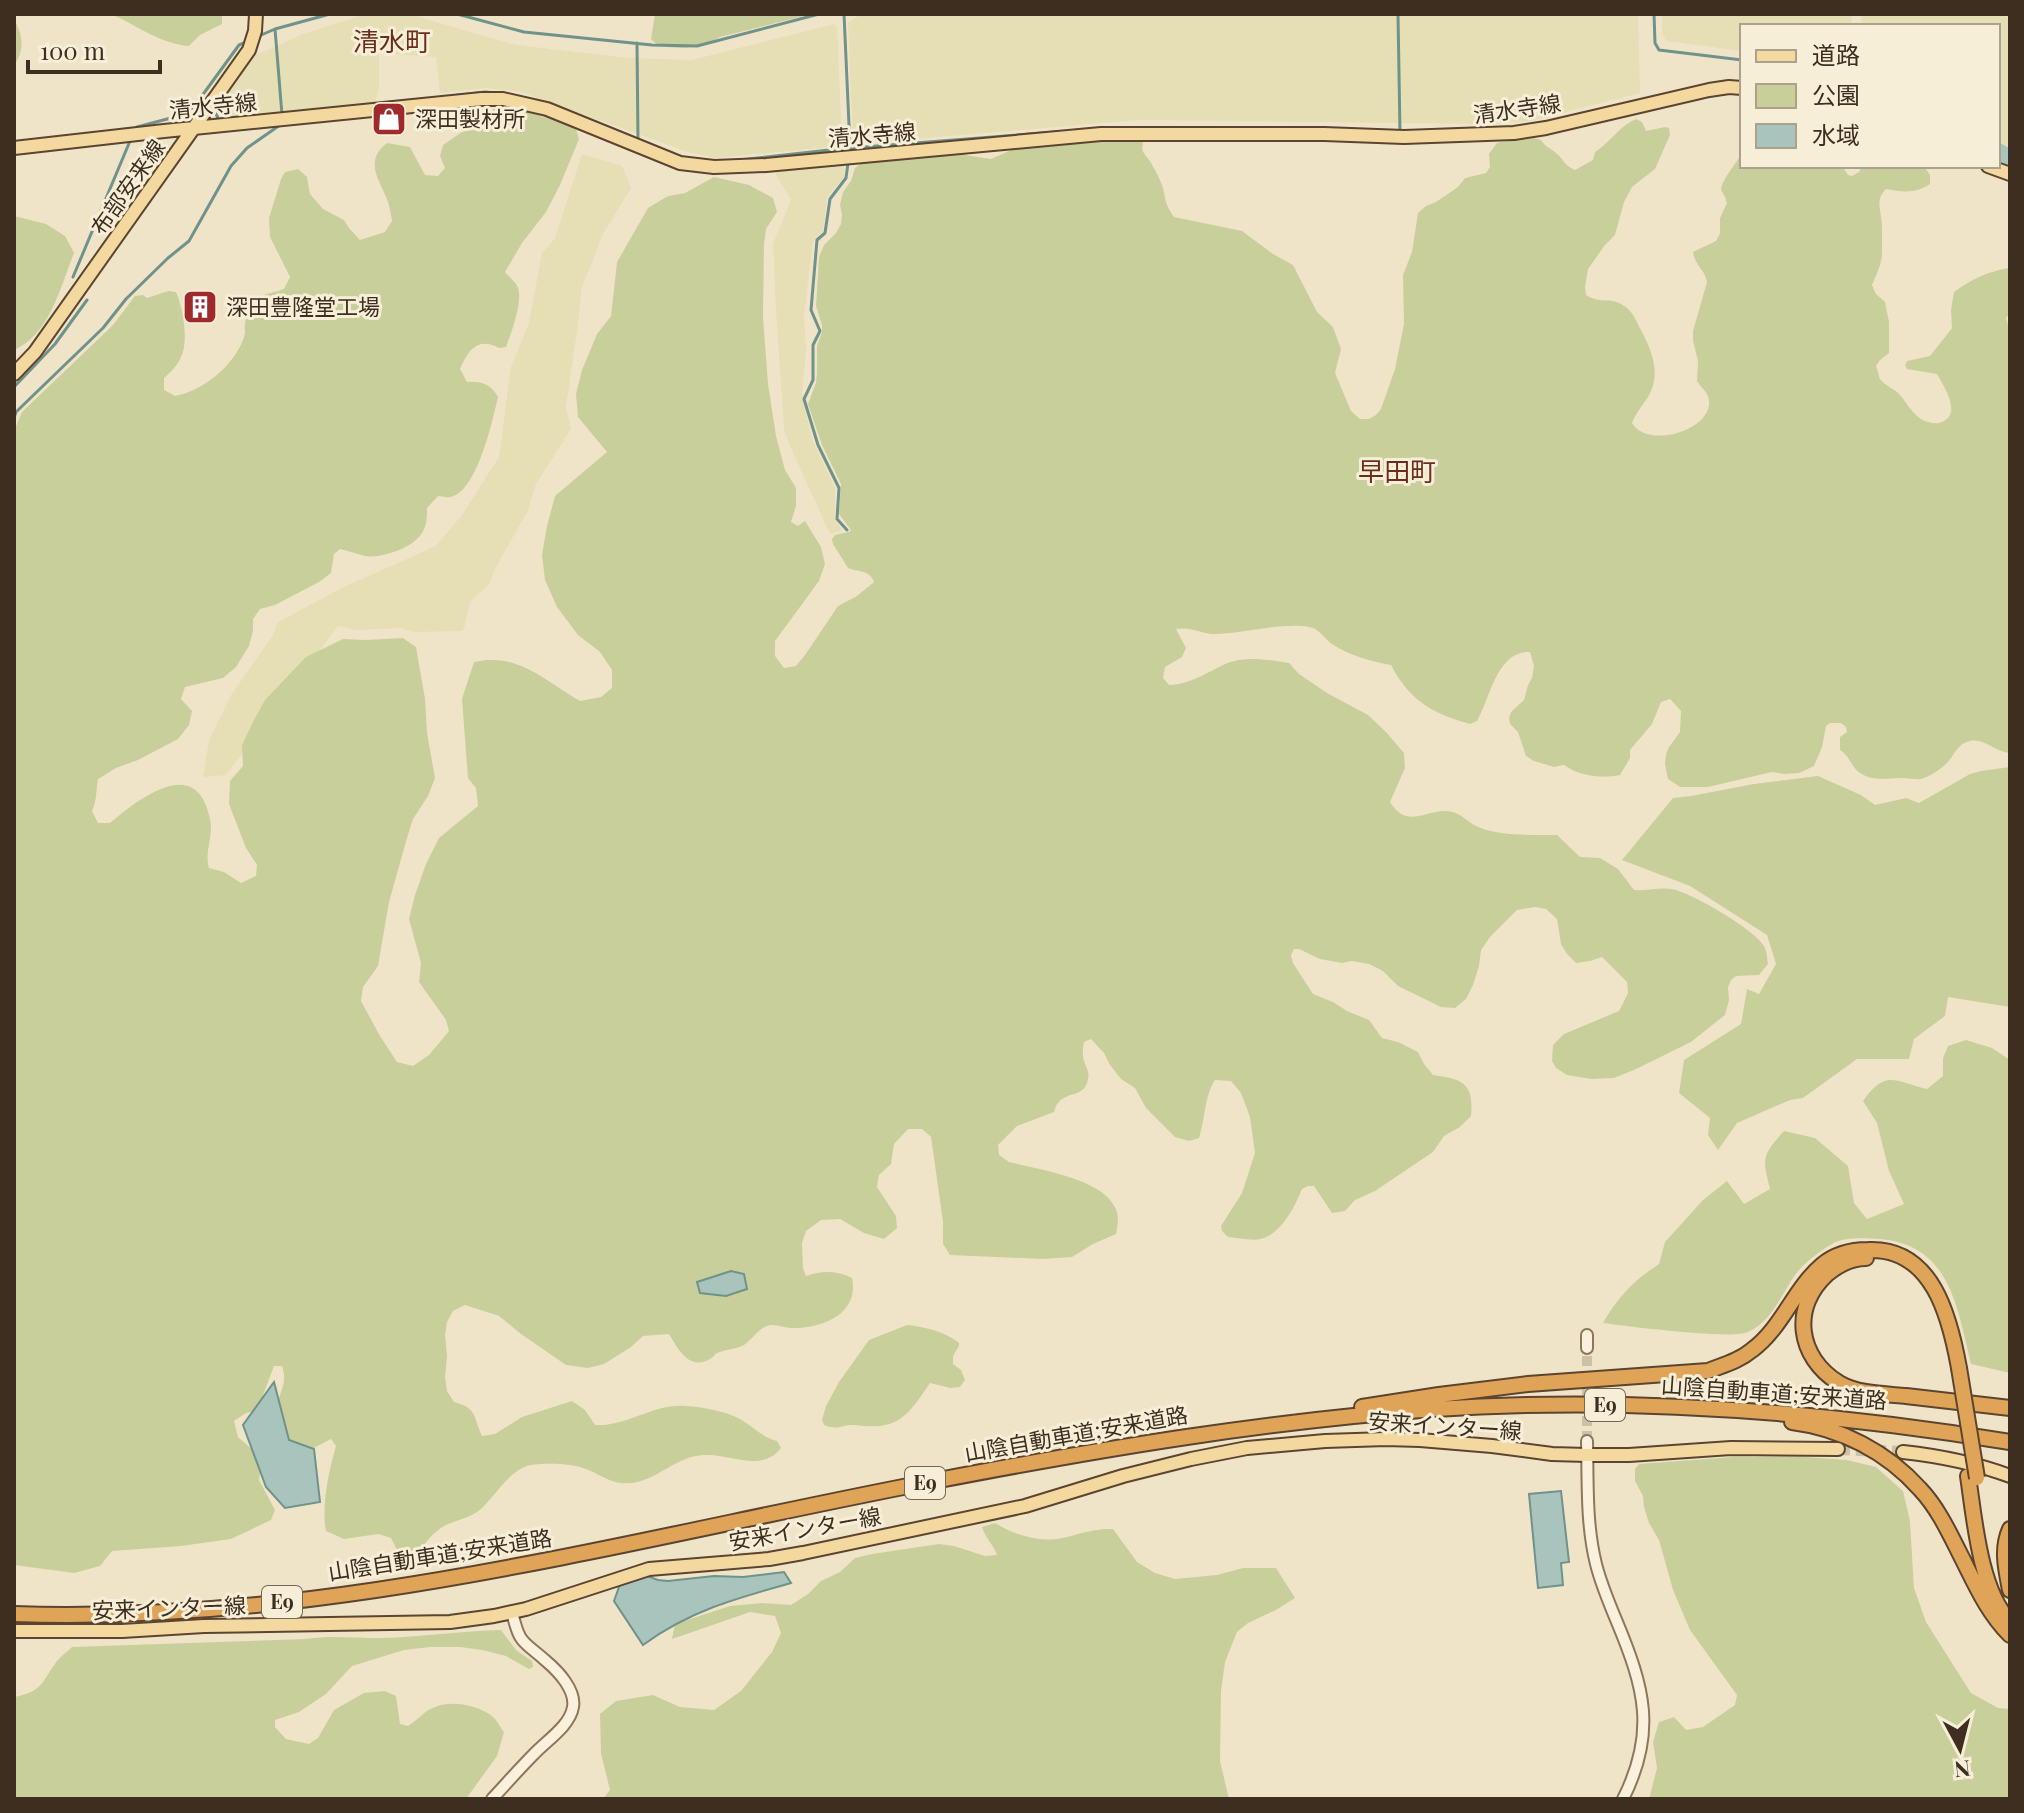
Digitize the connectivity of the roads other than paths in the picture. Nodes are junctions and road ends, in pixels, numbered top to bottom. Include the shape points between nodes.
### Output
1 (256, 14) edge
2 (1740, 88) edge
3 (193, 128) junction
4 (14, 148) edge
5 (14, 374) edge
6 (1587, 1335) dead end
7 (1587, 1348) tunnel mouth
8 (1955, 1368) junction
9 (2010, 1408) edge
10 (1756, 1410) junction
11 (1200, 1434) junction
12 (1587, 1441) tunnel mouth
13 (2010, 1442) edge
14 (1838, 1449) tunnel mouth
15 (1903, 1452) tunnel mouth
16 (1587, 1455) junction
17 (2010, 1476) edge
18 (1973, 1477) junction
19 (2010, 1529) edge
20 (2010, 1590) edge
21 (2010, 1608) edge
22 (512, 1612) junction
23 (14, 1614) edge
24 (2010, 1621) edge
25 (14, 1631) edge
26 (2010, 1635) edge
27 (492, 1799) edge
28 (1623, 1799) edge

1 - 3 main road, 布部安来線 via 249,50
2 - 3 main road, 清水寺線 via 1483,136 1101,134 714,167 680,163 547,109 503,99
3 - 4 main road, 清水寺線
3 - 5 main road, 布部安来線 via 35,352
6 - 7 street
8 - 9 highway via 1937,1311 1907,1269 1884,1259 1861,1258 1836,1267 1816,1284 1804,1309 1809,1352 1842,1384
8 - 11 highway via 1952,1328 1934,1285 1904,1258 1865,1250 1845,1252 1824,1263 1752,1351 1708,1371 1439,1395
8 - 18 highway
10 - 11 highway, 山陰自動車道;安来道路 / E9 via 1598,1404 1466,1408
10 - 13 highway, 山陰自動車道;安来道路 / E9
10 - 26 highway via 1776,1420 1834,1431 1898,1468 1941,1518 1983,1600
11 - 23 highway, 山陰自動車道;安来道路 / E9 via 381,1589 278,1602
12 - 16 street
14 - 16 main road, 安来インター線
15 - 17 main road via 1946,1457
16 - 22 main road, 安来インター線 via 1398,1440 1247,1448 1123,1476 1025,1506 803,1553 649,1569
16 - 28 street via 1596,1566 1642,1698 1640,1756
18 - 21 highway via 1991,1562
18 - 24 highway via 1984,1567 1992,1593
19 - 20 highway via 2004,1558
22 - 25 main road, 安来インター線 via 450,1622
22 - 27 street via 521,1641 566,1684 573,1709

